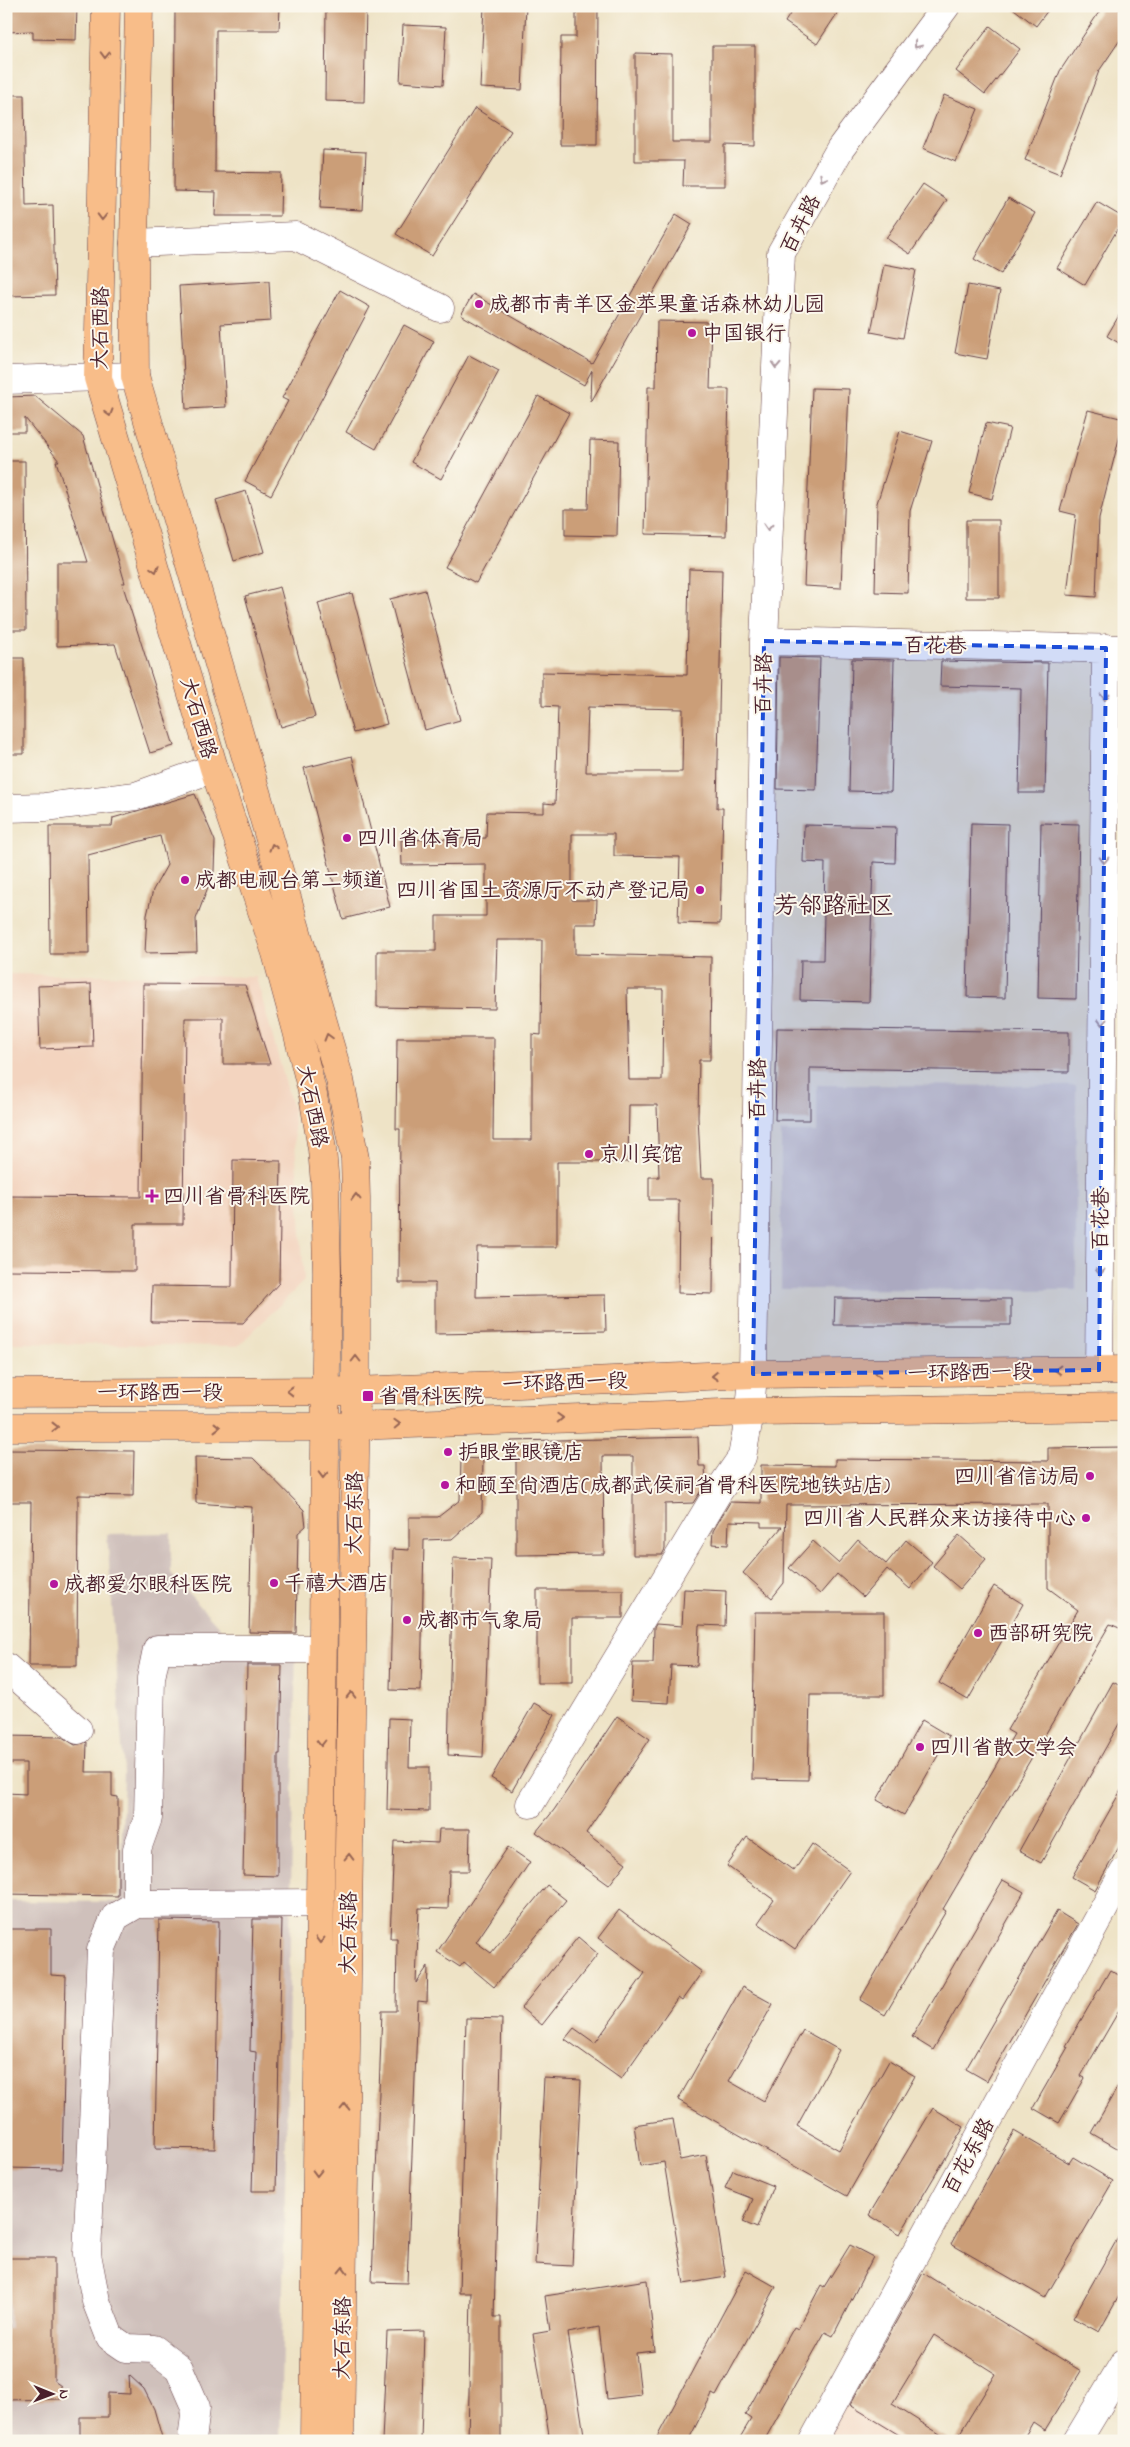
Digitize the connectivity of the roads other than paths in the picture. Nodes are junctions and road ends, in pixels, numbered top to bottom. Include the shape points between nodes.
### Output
1 (106, 6) edge
2 (139, 6) edge
3 (946, 6) edge
4 (134, 243) junction
5 (440, 308) dead end
6 (135, 376) junction
7 (98, 378) junction
8 (6, 380) edge
9 (764, 642) junction
10 (1115, 649) edge
11 (214, 768) junction
12 (6, 808) edge
13 (1111, 1370) edge
14 (753, 1374) junction
15 (324, 1391) junction
16 (356, 1391) junction
17 (6, 1393) edge
18 (1124, 1406) edge
19 (750, 1412) junction
20 (355, 1425) junction
21 (324, 1426) junction
22 (6, 1427) edge
23 (322, 1649) junction
24 (6, 1667) edge
25 (78, 1730) dead end
26 (530, 1804) dead end
27 (1124, 1872) edge
28 (320, 1903) junction
29 (137, 1904) junction
30 (1124, 2363) edge
31 (192, 2441) edge
32 (314, 2441) edge
33 (340, 2441) edge
34 (813, 2441) edge
35 (1077, 2441) edge

1 -> 7 main road, 大石西路
2 - 4 main road, 大石西路
3 -> 9 street, 百卉路 via 840,149 781,253
4 - 5 street via 296,236
4 - 6 main road, 大石西路
6 - 7 street
16 -> 6 main road, 大石西路 via 355,1160 340,1080
7 - 8 street
7 -> 11 main road, 大石西路
9 - 10 street, 百花巷
9 - 14 street, 百卉路
10 -> 13 street, 百花巷
11 - 12 street via 136,796 45,807
11 - 15 main road, 大石西路 via 276,953 313,1095 325,1184
13 -> 14 main road, 一环路西一段
14 -> 16 main road, 一环路西一段
14 - 19 street, 百卉路
15 - 16 main road, 一环路西一段
15 -> 17 main road, 一环路西一段
15 - 21 main road, 大石西路
16 - 20 main road, 大石西路
18 - 19 main road, 一环路西一段
20 -> 19 main road, 一环路西一段
19 - 26 street, 百卉路 via 742,1457
20 - 21 main road, 一环路西一段
33 -> 20 main road, 大石东路
22 -> 21 main road, 一环路西一段
21 -> 23 main road, 大石东路
23 -> 28 main road, 大石东路
23 - 29 street via 157,1649 151,1678 148,1818 137,1849
24 - 25 street
27 - 34 street, 百花东路
28 - 29 street
28 -> 32 main road, 大石东路
29 - 31 street via 115,1917 101,1950 88,2254 96,2301 110,2337 126,2348 154,2349 178,2368 196,2408
30 - 35 street

